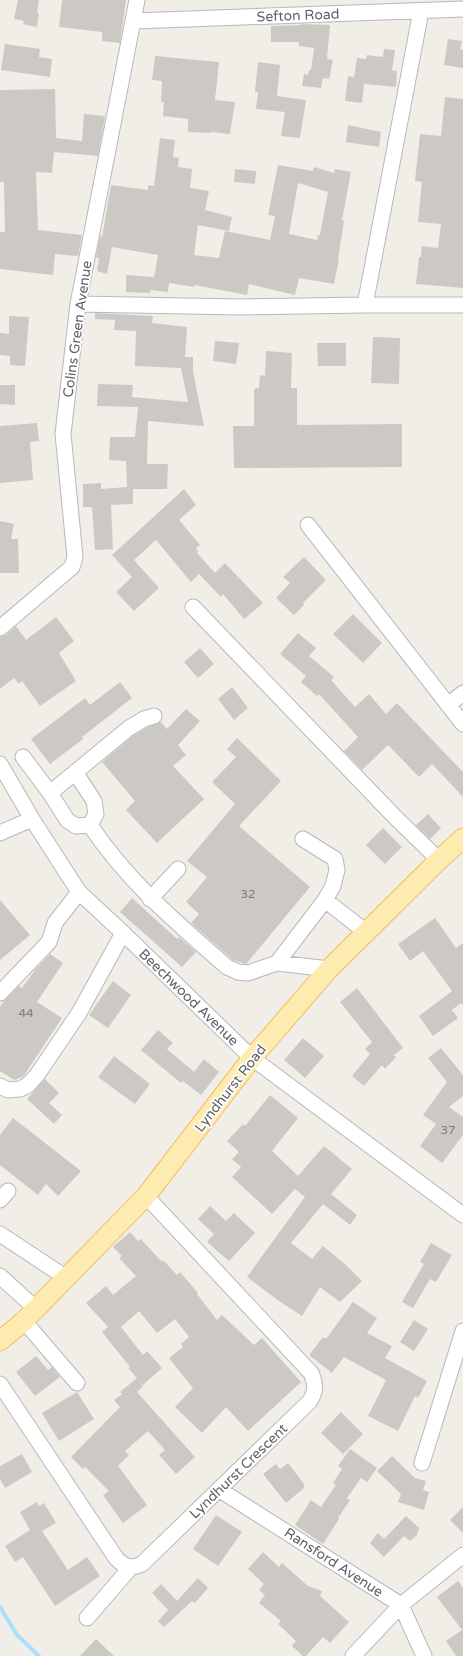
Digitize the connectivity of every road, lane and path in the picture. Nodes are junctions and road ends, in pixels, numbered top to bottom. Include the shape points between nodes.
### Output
1 (137, 0) edge
2 (463, 9) edge
3 (421, 11) junction
4 (134, 21) junction
5 (78, 304) junction
6 (365, 304) junction
7 (463, 305) edge
8 (308, 525) dead end
9 (193, 607) dead end
10 (0, 628) edge
11 (463, 693) edge
12 (448, 705) junction
13 (154, 716) dead end
14 (463, 724) edge
15 (23, 757) dead end
16 (0, 764) edge
17 (75, 772) junction
18 (50, 793) junction
19 (32, 819) junction
20 (90, 825) junction
21 (1, 831) edge
22 (463, 838) edge
23 (303, 840) dead end
24 (439, 860) junction
25 (178, 869) dead end
26 (79, 892) junction
27 (150, 899) junction
28 (325, 900) junction
29 (366, 932) junction
30 (123, 933) junction
31 (277, 963) junction
32 (328, 969) junction
33 (0, 993) edge
34 (252, 1058) junction
35 (0, 1086) edge
36 (146, 1196) junction
37 (463, 1216) edge
38 (0, 1234) edge
39 (0, 1276) edge
40 (65, 1278) junction
41 (29, 1314) junction
42 (463, 1331) edge
43 (0, 1341) edge
44 (78, 1383) dead end
45 (0, 1384) edge
46 (422, 1464) dead end
47 (220, 1490) junction
48 (463, 1555) edge
49 (131, 1567) junction
50 (401, 1605) junction
51 (87, 1618) dead end
52 (353, 1656) edge
53 (424, 1656) edge

1 - 4 street, Colins Green Avenue
2 - 3 street, Sefton Road
3 - 4 street, Sefton Road
3 - 6 street
4 - 5 street, Colins Green Avenue
5 - 6 street via 240,307
5 - 10 street, Colins Green Avenue via 62,434 75,557 72,567
6 - 7 street
8 - 12 street
9 - 24 street
11 - 12 street
12 - 14 street
13 - 17 street via 129,728
15 - 18 street
16 - 19 street, Beechwood Avenue
17 - 18 street
17 - 20 street via 94,801 96,814
18 - 20 street via 67,820 76,826
19 - 21 street
19 - 26 street, Beechwood Avenue
20 - 27 street via 104,846
22 - 24 main road, Lyndhurst Road
23 - 28 street via 336,859 337,870 333,886
24 - 29 main road, Lyndhurst Road
25 - 27 street
26 - 30 street, Beechwood Avenue
26 - 33 street via 55,923 49,942
27 - 31 street via 227,967 248,973
28 - 29 street
28 - 31 street
29 - 32 main road, Lyndhurst Road
30 - 34 street, Beechwood Avenue
30 - 35 street via 79,1013 37,1075 20,1090 8,1090
31 - 32 street
32 - 34 main road, Lyndhurst Road
34 - 36 main road, Lyndhurst Road
34 - 37 street, Beechwood Avenue
36 - 40 main road, Lyndhurst Road
36 - 47 street, Lyndhurst Crescent via 311,1373 314,1380 315,1387 310,1401
38 - 40 street
39 - 41 street
40 - 41 main road, Lyndhurst Road
41 - 43 main road, Lyndhurst Road
41 - 44 street
42 - 46 street
45 - 49 street via 116,1558 120,1563
47 - 49 street, Lyndhurst Crescent via 142,1564
47 - 50 street, Ransford Avenue
48 - 50 street
49 - 51 street
50 - 52 street
50 - 53 street

